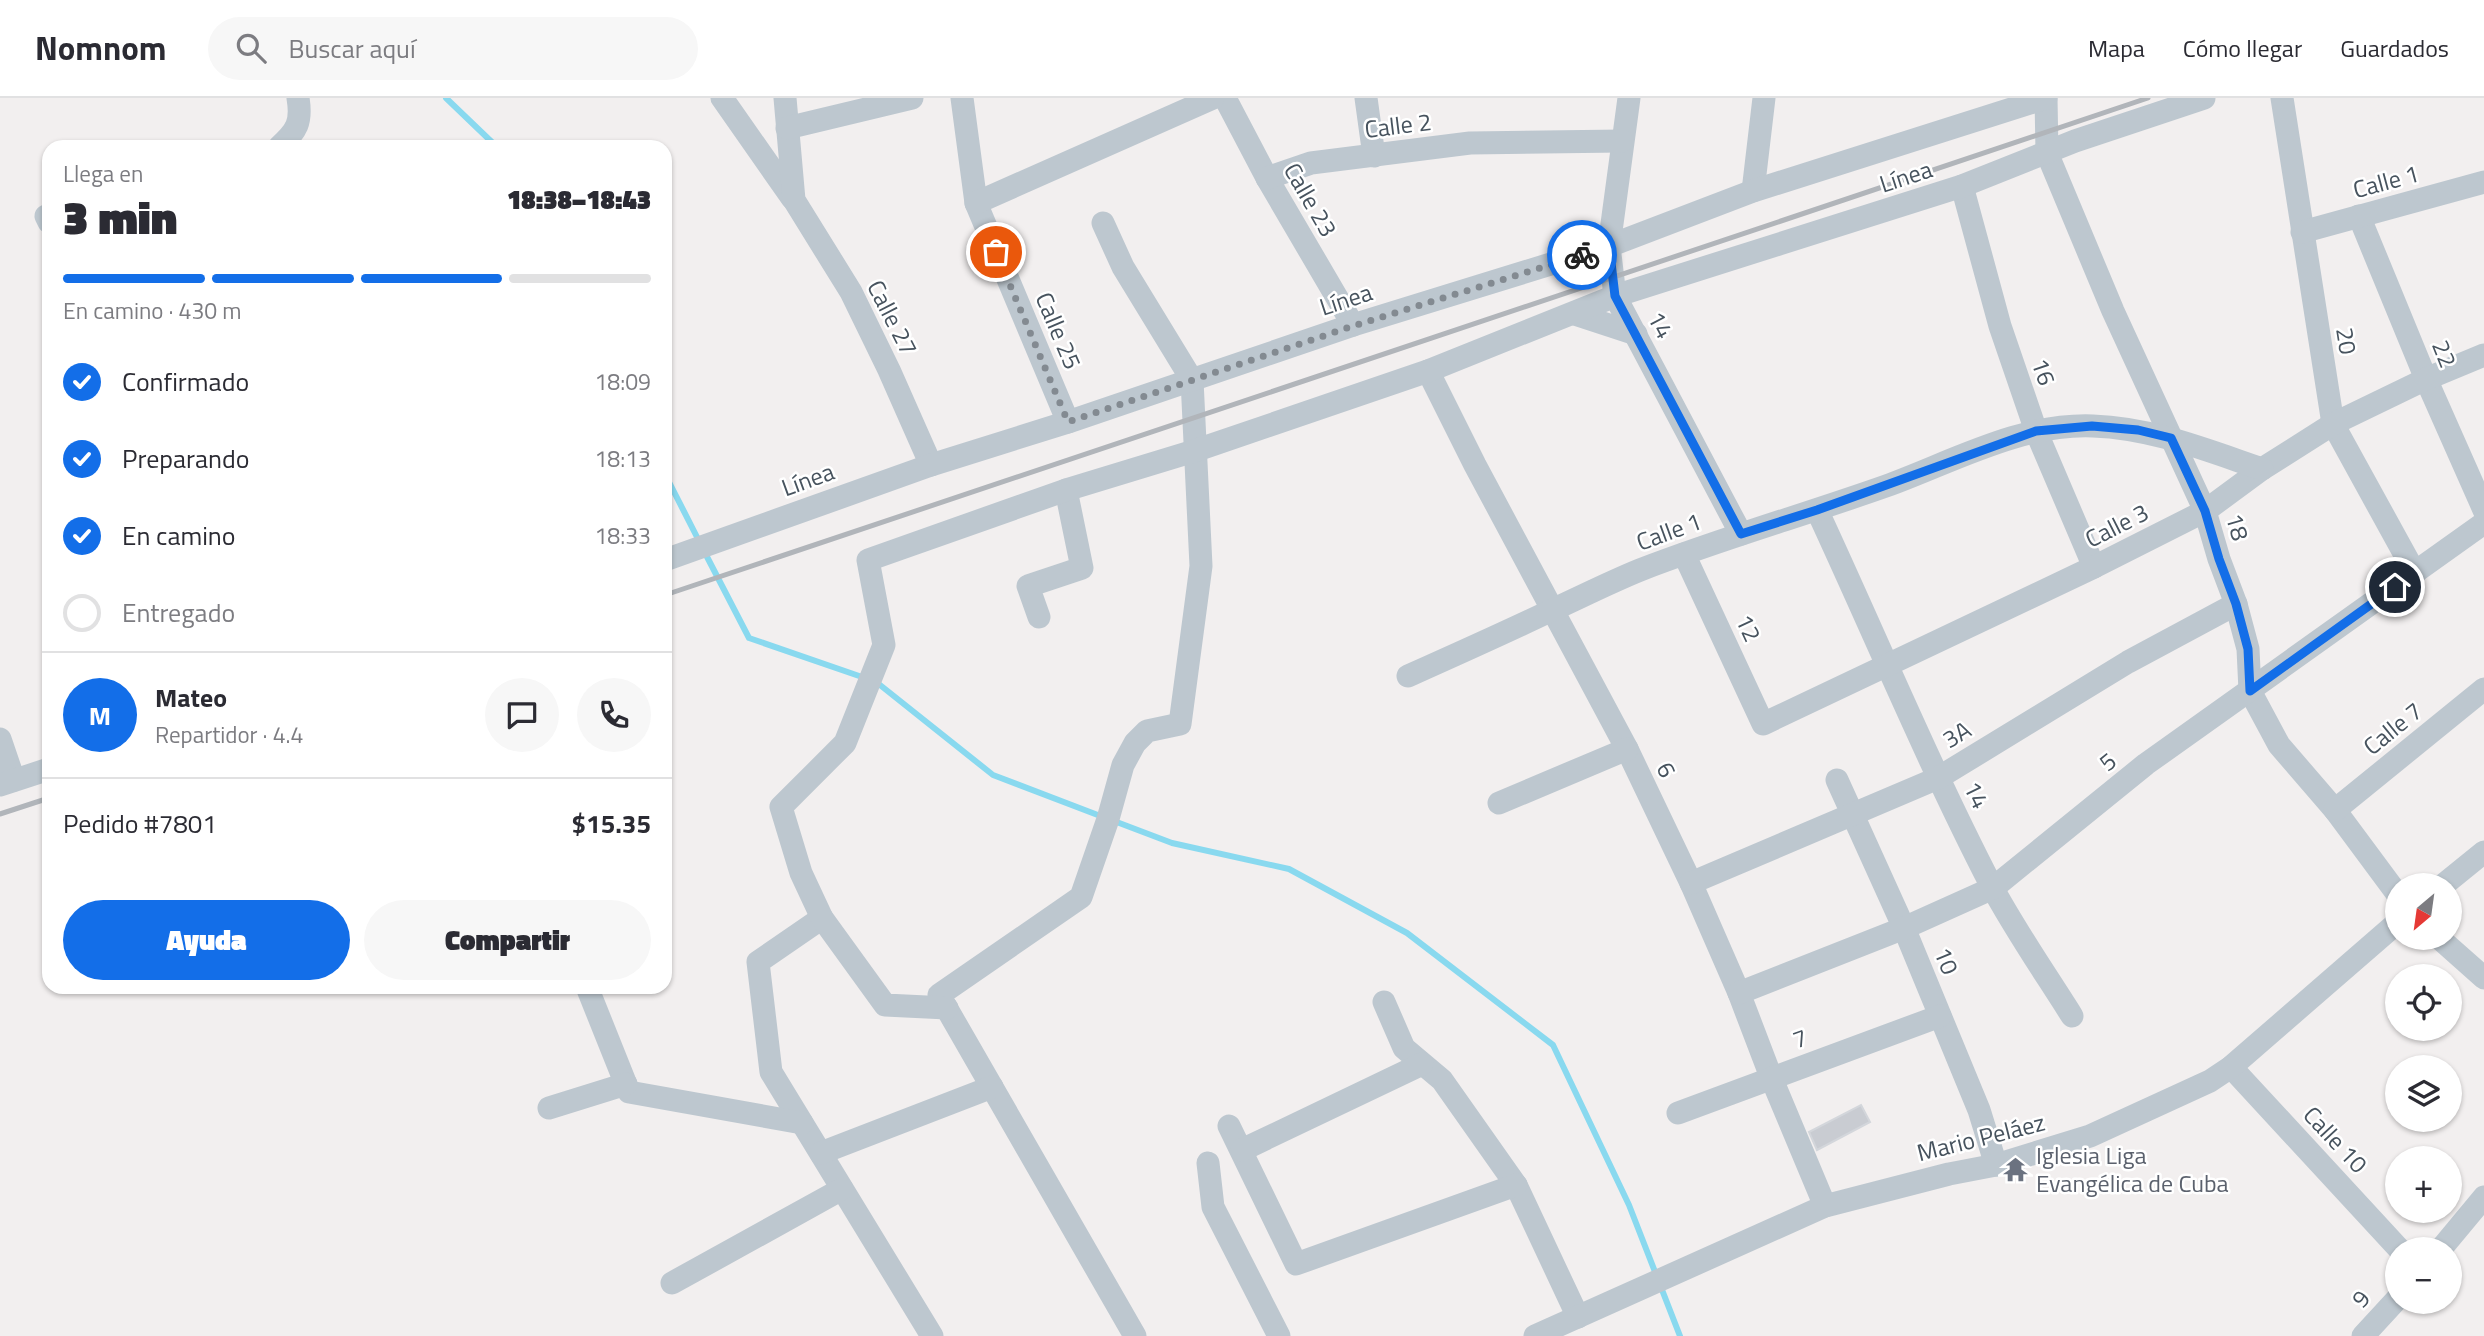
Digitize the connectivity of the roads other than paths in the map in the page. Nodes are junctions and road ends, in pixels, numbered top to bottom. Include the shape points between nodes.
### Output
1 (298, 98) edge
2 (722, 98) edge
3 (785, 98) edge
4 (912, 98) edge
5 (962, 98) edge
6 (1213, 98) edge
7 (1225, 98) edge
8 (1366, 98) edge
9 (1629, 98) edge
10 (1764, 98) edge
11 (2046, 98) edge
12 (2204, 98) edge
13 (2281, 98) edge
14 (787, 128) junction
15 (288, 140) edge
16 (1622, 141) junction
17 (2047, 153) junction
18 (1374, 156) junction
19 (1267, 178) junction
20 (2484, 182) edge
21 (1962, 186) junction
22 (1753, 191) junction
23 (794, 200) junction
24 (976, 203) junction
25 (2359, 216) junction
26 (1103, 223) dead end
27 (2302, 232) junction
28 (1609, 246) junction
29 (1615, 296) junction
30 (1575, 314) junction
31 (1353, 326) junction
32 (1636, 334) junction
33 (2484, 355) edge
34 (1428, 370) junction
35 (2426, 379) junction
36 (1192, 380) junction
37 (1068, 422) junction
38 (2333, 424) junction
39 (2036, 431) junction
40 (2171, 438) junction
41 (1194, 451) junction
42 (931, 465) junction
43 (2262, 469) junction
44 (1066, 490) junction
45 (1817, 510) junction
46 (2484, 510) edge
47 (2205, 511) junction
48 (2484, 523) edge
49 (1741, 534) junction
50 (1684, 554) junction
51 (672, 558) edge
52 (2094, 567) junction
53 (2415, 573) junction
54 (2236, 604) junction
55 (1552, 611) junction
56 (1039, 617) dead end
57 (1888, 664) junction
58 (1408, 676) dead end
59 (2484, 689) edge
60 (2250, 691) junction
61 (1763, 724) joint
62 (0, 739) edge
63 (1627, 749) junction
64 (42, 771) edge
65 (1938, 778) junction
66 (1837, 780) dead end
67 (7, 783) edge
68 (1499, 803) dead end
69 (2335, 810) junction
70 (1855, 814) junction
71 (2484, 852) edge
72 (2458, 873) edge
73 (2385, 877) edge
74 (1691, 883) junction
75 (1993, 888) junction
76 (822, 918) junction
77 (1904, 928) junction
78 (2385, 933) edge
79 (2452, 950) edge
80 (2484, 978) edge
81 (1739, 993) junction
82 (590, 994) edge
83 (1384, 1002) dead end
84 (947, 1008) junction
85 (1940, 1016) junction
86 (2072, 1016) dead end
87 (1423, 1064) junction
88 (2231, 1067) junction
89 (1771, 1077) junction
90 (625, 1084) junction
91 (992, 1087) junction
92 (549, 1108) dead end
93 (1678, 1113) dead end
94 (802, 1123) junction
95 (1229, 1126) dead end
96 (1242, 1150) junction
97 (821, 1153) junction
98 (1208, 1163) dead end
99 (1996, 1165) junction
100 (1516, 1185) junction
101 (842, 1188) junction
102 (2484, 1197) edge
103 (1825, 1206) junction
104 (2388, 1237) edge
105 (2451, 1237) edge
106 (671, 1283) dead end
107 (2385, 1312) edge
108 (1578, 1317) junction
109 (932, 1336) edge
110 (1135, 1336) edge
111 (1279, 1336) edge
112 (1535, 1336) edge
113 (2363, 1336) edge

1 - 15 street via 299,124
2 - 23 street, Calle 27
3 - 14 street, Calle 27
4 - 14 street
5 - 24 street, Calle 25
6 - 24 street
7 - 19 street, Calle 23
8 - 18 street
9 - 16 street, 14
10 - 22 street
11 - 17 street
11 - 22 street, Línea
12 - 17 street, Línea
13 - 27 street, 20
14 - 23 street, Calle 27
16 - 18 street, Calle 2 via 1470,144
16 - 28 street, 14
17 - 21 street, Línea
17 - 40 street, 18
18 - 19 street, Calle 2 via 1311,163
19 - 31 street, Calle 23
20 - 25 street, Calle 1
21 - 29 street, Línea
21 - 39 street, 16 via 2000,326
22 - 28 street, Línea
23 - 42 street, Calle 27 via 851,292
24 - 37 street, Calle 25
25 - 27 street, Calle 1
25 - 35 street, 22
26 - 36 street via 1123,267
27 - 38 street, 20
28 - 29 street, 14
28 - 31 street, Línea
29 - 30 street, Línea
29 - 32 street, 14
30 - 32 street
30 - 34 street, Línea
31 - 36 street, Línea
32 - 49 street, 14
33 - 35 street, Calle 3
34 - 41 street, Línea
34 - 55 street, 6
35 - 38 street, Calle 3
35 - 46 street, 22
36 - 37 street, Línea
36 - 41 street
37 - 42 street, Línea
38 - 43 street, Calle 3
38 - 53 street, 20
39 - 40 street, Calle 1 via 2092,426
39 - 45 street, Calle 1
39 - 52 street, 16
40 - 43 street, Calle 1
40 - 47 street, 18
41 - 44 street, Línea
41 - 84 street via 1201,566 1180,724 1147,731 1135,743 1123,765 1081,897 939,995
42 - 51 street, Línea
43 - 47 street, Calle 3
44 - 56 street via 1082,568 1028,586
44 - 76 street, Línea via 868,560 884,645 845,743 781,807 801,873
45 - 49 street, Calle 1
45 - 57 street, 14
47 - 52 street, Calle 3
47 - 54 street, 18
48 - 53 street, 5
49 - 50 street, Calle 1
50 - 55 street, Calle 1 via 1588,591
50 - 61 street, 12
52 - 57 street, Calle 3
53 - 60 street, 5
54 - 60 street, 18 via 2248,649
54 - 65 street, 3A via 2128,662
55 - 58 street, Calle 1
55 - 63 street, 6
57 - 61 street, Calle 3
57 - 65 street, 14
59 - 69 street, Calle 7
60 - 69 street, 18 via 2279,745
60 - 75 street, 5 via 2146,764
62 - 67 street
63 - 68 street
63 - 74 street, 6
64 - 67 street
65 - 70 street, 3A
65 - 75 street, 14
66 - 70 street, 10
69 - 73 street, 18
70 - 74 street, 3A
70 - 77 street, 10
71 - 72 street
74 - 81 street, 6
75 - 77 street, 5
75 - 86 street, 14
76 - 84 street via 885,1005
76 - 94 street via 758,962 771,1072
77 - 81 street, 5
77 - 85 street, 10
78 - 88 street, Mario Peláez
79 - 80 street
81 - 89 street, 6
82 - 90 street
83 - 87 street via 1404,1048
84 - 91 street
85 - 89 street, 7
85 - 99 street, 10
87 - 96 street
87 - 100 street via 1442,1080
88 - 99 street, Mario Peláez via 2090,1136
88 - 104 street, Calle 10
89 - 93 street, 7
89 - 103 street, 6
90 - 92 street
90 - 94 street via 629,1091
91 - 97 street
91 - 110 street
94 - 97 street
95 - 96 street
96 - 100 street via 1296,1264
97 - 101 street
98 - 111 street via 1213,1206
99 - 103 street, Mario Peláez
100 - 108 street
101 - 106 street
101 - 109 street
102 - 105 street
103 - 108 street, Mario Peláez
107 - 113 street, 9
108 - 112 street, Mario Peláez

